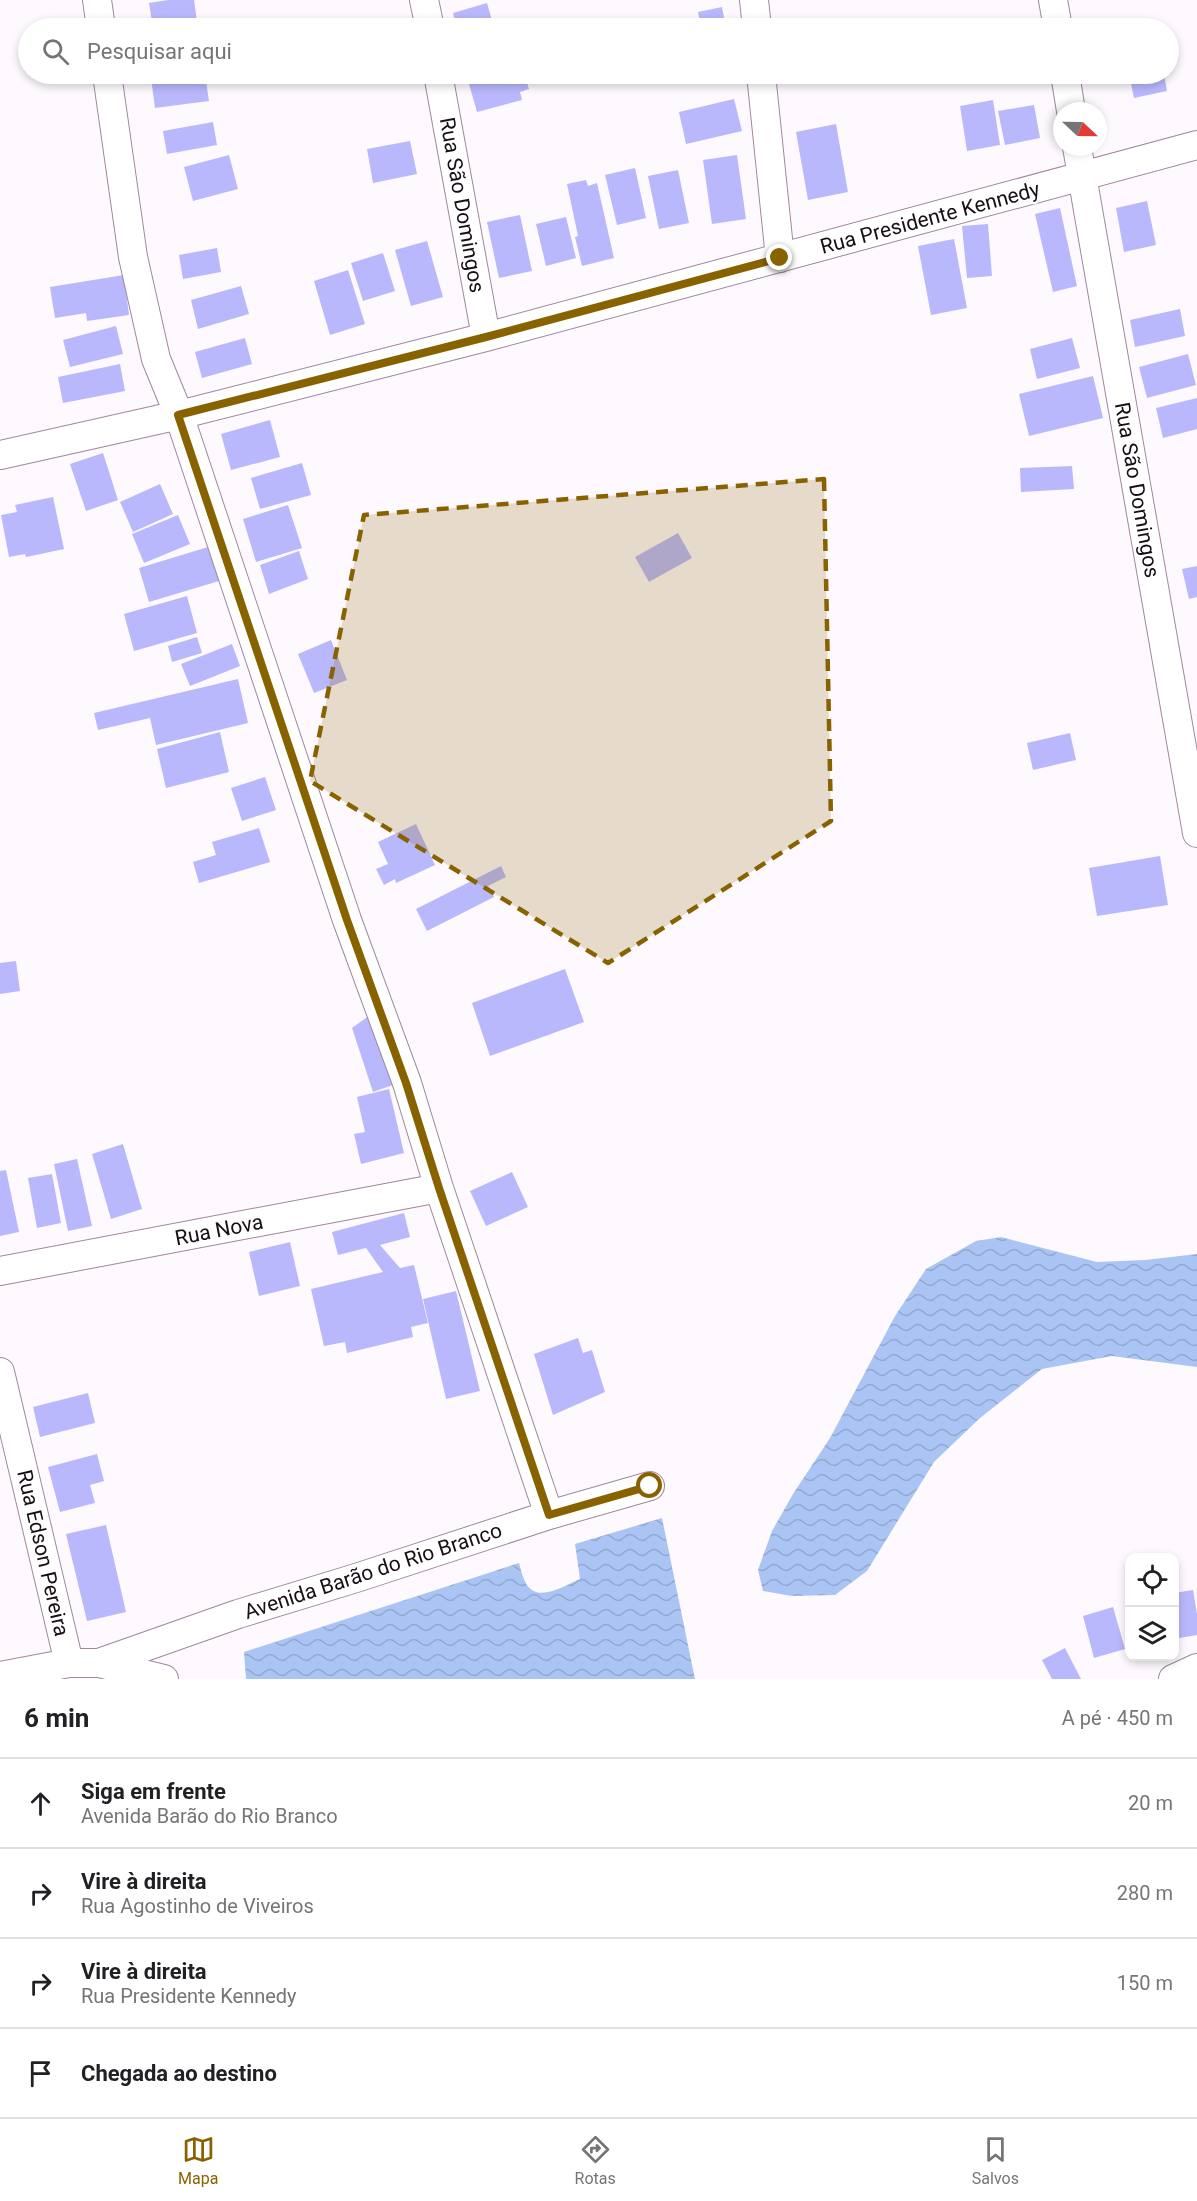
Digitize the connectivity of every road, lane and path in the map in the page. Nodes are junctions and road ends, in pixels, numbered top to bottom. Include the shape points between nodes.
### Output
1 (97, 0) edge
2 (424, 0) edge
3 (754, 0) edge
4 (1053, 0) edge
5 (100, 18) edge
6 (428, 18) edge
7 (756, 18) edge
8 (1056, 18) edge
9 (108, 84) edge
10 (440, 84) edge
11 (763, 84) edge
12 (1067, 84) edge
13 (1070, 102) edge
14 (1197, 145) edge
15 (1078, 156) edge
16 (1081, 177) junction
17 (780, 258) junction
18 (486, 337) junction
19 (178, 415) junction
20 (0, 455) edge
21 (1197, 833) edge
22 (439, 1188) junction
23 (0, 1271) edge
24 (0, 1372) edge
25 (650, 1486) dead end
26 (549, 1515) junction
27 (69, 1663) junction
28 (99, 1663) junction
29 (1197, 1668) edge
30 (0, 1676) edge
31 (164, 1679) edge
32 (1173, 1679) edge

1 - 5 street
2 - 6 street
3 - 7 street
4 - 8 street
9 - 19 street via 133,257 156,358
10 - 18 street, Rua São Domingos
11 - 17 street
12 - 13 street
14 - 16 street, Rua Presidente Kennedy
15 - 16 street, Rua São Domingos
16 - 17 street, Rua Presidente Kennedy
16 - 21 street, Rua São Domingos
17 - 18 street, Rua Presidente Kennedy
18 - 19 street, Rua Presidente Kennedy
19 - 20 street, Rua Presidente Kennedy
19 - 22 street
22 - 23 street, Rua Nova
22 - 26 street
24 - 27 street, Rua Edson Pereira
25 - 26 street, Avenida Barão do Rio Branco
26 - 28 street, Avenida Barão do Rio Branco via 238,1614
27 - 28 street, Avenida Barão do Rio Branco
27 - 30 street, Avenida Barão do Rio Branco
28 - 31 street, Avenida Barão do Rio Branco
29 - 32 street

